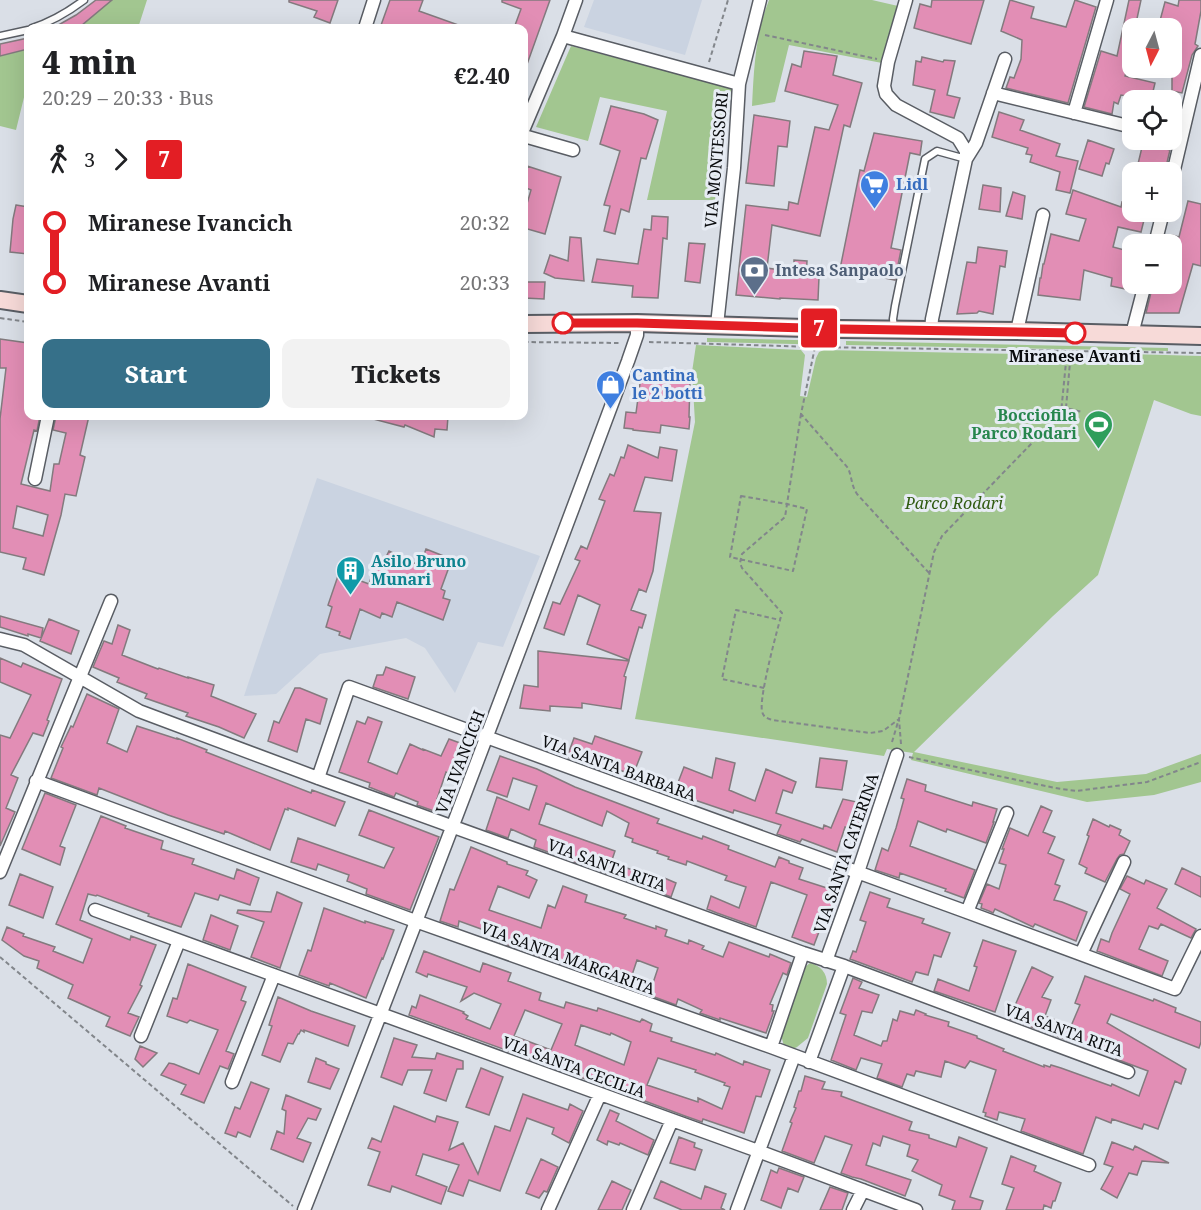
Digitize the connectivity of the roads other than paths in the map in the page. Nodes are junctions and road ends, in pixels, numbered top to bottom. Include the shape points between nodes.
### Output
1 (84, 0) edge
2 (374, 0) edge
3 (576, 0) edge
4 (760, 0) edge
5 (906, 0) edge
6 (1107, 0) edge
7 (42, 24) edge
8 (366, 24) edge
9 (24, 30) edge
10 (0, 36) edge
11 (563, 36) junction
12 (1201, 55) edge
13 (1005, 59) dead end
14 (739, 84) junction
15 (993, 93) junction
16 (1074, 113) junction
17 (1182, 118) edge
18 (528, 119) edge
19 (1122, 125) edge
20 (528, 137) edge
21 (573, 150) dead end
22 (966, 159) junction
23 (1043, 215) dead end
24 (1142, 294) edge
25 (0, 300) edge
26 (24, 303) edge
27 (637, 323) junction
28 (528, 324) edge
29 (717, 325) junction
30 (894, 330) junction
31 (931, 331) junction
32 (1017, 332) junction
33 (1132, 334) junction
34 (1201, 336) edge
35 (47, 420) edge
36 (35, 479) dead end
37 (111, 601) dead end
38 (0, 639) edge
39 (80, 678) junction
40 (486, 737) junction
41 (897, 753) road end
42 (318, 778) junction
43 (36, 782) junction
44 (1007, 813) dead end
45 (453, 827) junction
46 (6, 841) edge
47 (1124, 862) dead end
48 (0, 872) edge
49 (858, 872) junction
50 (95, 910) dead end
51 (967, 912) junction
52 (416, 922) junction
53 (1201, 936) edge
54 (179, 941) junction
55 (803, 953) junction
56 (1081, 954) junction
57 (826, 961) junction
58 (844, 966) junction
59 (274, 975) junction
60 (381, 1014) junction
61 (141, 1036) dead end
62 (771, 1047) junction
63 (794, 1056) junction
64 (809, 1062) junction
65 (1128, 1072) dead end
66 (232, 1082) dead end
67 (600, 1094) junction
68 (672, 1120) junction
69 (758, 1150) junction
70 (1089, 1165) dead end
71 (863, 1190) junction
72 (300, 1209) edge
73 (548, 1210) edge
74 (633, 1210) edge
75 (736, 1210) edge
76 (853, 1210) edge
77 (916, 1210) edge

1 - 7 lane
2 - 8 street
3 - 11 street
4 - 14 street, VIA MONTESSORI
5 - 22 street via 888,62 886,94 896,105 958,138
6 - 16 street
9 - 10 lane
11 - 14 street
11 - 18 street
12 - 17 street
13 - 15 street
14 - 29 street, VIA MONTESSORI
15 - 16 street
15 - 22 street via 976,143
16 - 19 street
20 - 21 street
22 - 30 lane via 936,151 925,159 895,306
22 - 31 street
23 - 32 street
24 - 33 street
25 - 26 street
27 - 28 street
27 - 29 street
27 - 40 street, VIA IVANCICH via 624,372
29 - 30 street
30 - 31 street
31 - 32 street
32 - 33 street
33 - 34 street
35 - 36 street
37 - 39 street
38 - 39 street, VIA SANTA RITA via 24,645
39 - 42 street, VIA SANTA RITA via 139,711
39 - 43 street
40 - 42 street, VIA SANTA BARBARA via 349,687
40 - 45 street, VIA IVANCICH
40 - 49 street, VIA SANTA BARBARA
41 - 49 street, VIA SANTA CATERINA
42 - 45 street, VIA SANTA RITA
43 - 46 street
43 - 52 street, VIA SANTA MARGARITA
44 - 51 street
45 - 52 street, VIA IVANCICH
45 - 55 street, VIA SANTA RITA
46 - 48 street
47 - 56 street
49 - 51 street, VIA SANTA BARBARA
49 - 57 street, VIA SANTA CATERINA
50 - 54 street, VIA SANTA CECILIA
51 - 56 street, VIA SANTA BARBARA
52 - 60 street, VIA IVANCICH
52 - 62 street, VIA SANTA MARGARITA
53 - 56 street, VIA SANTA BARBARA via 1175,989
54 - 59 street, VIA SANTA CECILIA
54 - 61 street
55 - 57 street, VIA SANTA RITA
55 - 62 street
57 - 58 street, VIA SANTA RITA
58 - 64 street
58 - 65 street, VIA SANTA RITA
59 - 60 street, VIA SANTA CECILIA
59 - 66 street
60 - 67 street, VIA SANTA CECILIA
60 - 72 street, VIA IVANCICH
62 - 63 street, VIA SANTA MARGARITA
63 - 64 street, VIA SANTA MARGARITA
63 - 69 street
64 - 70 street, VIA SANTA MARGARITA
67 - 68 street, VIA SANTA CECILIA
67 - 73 street
68 - 69 street, VIA SANTA CECILIA
68 - 74 street
69 - 71 street, VIA SANTA CECILIA
69 - 75 street
71 - 76 street
71 - 77 street, VIA SANTA CECILIA

